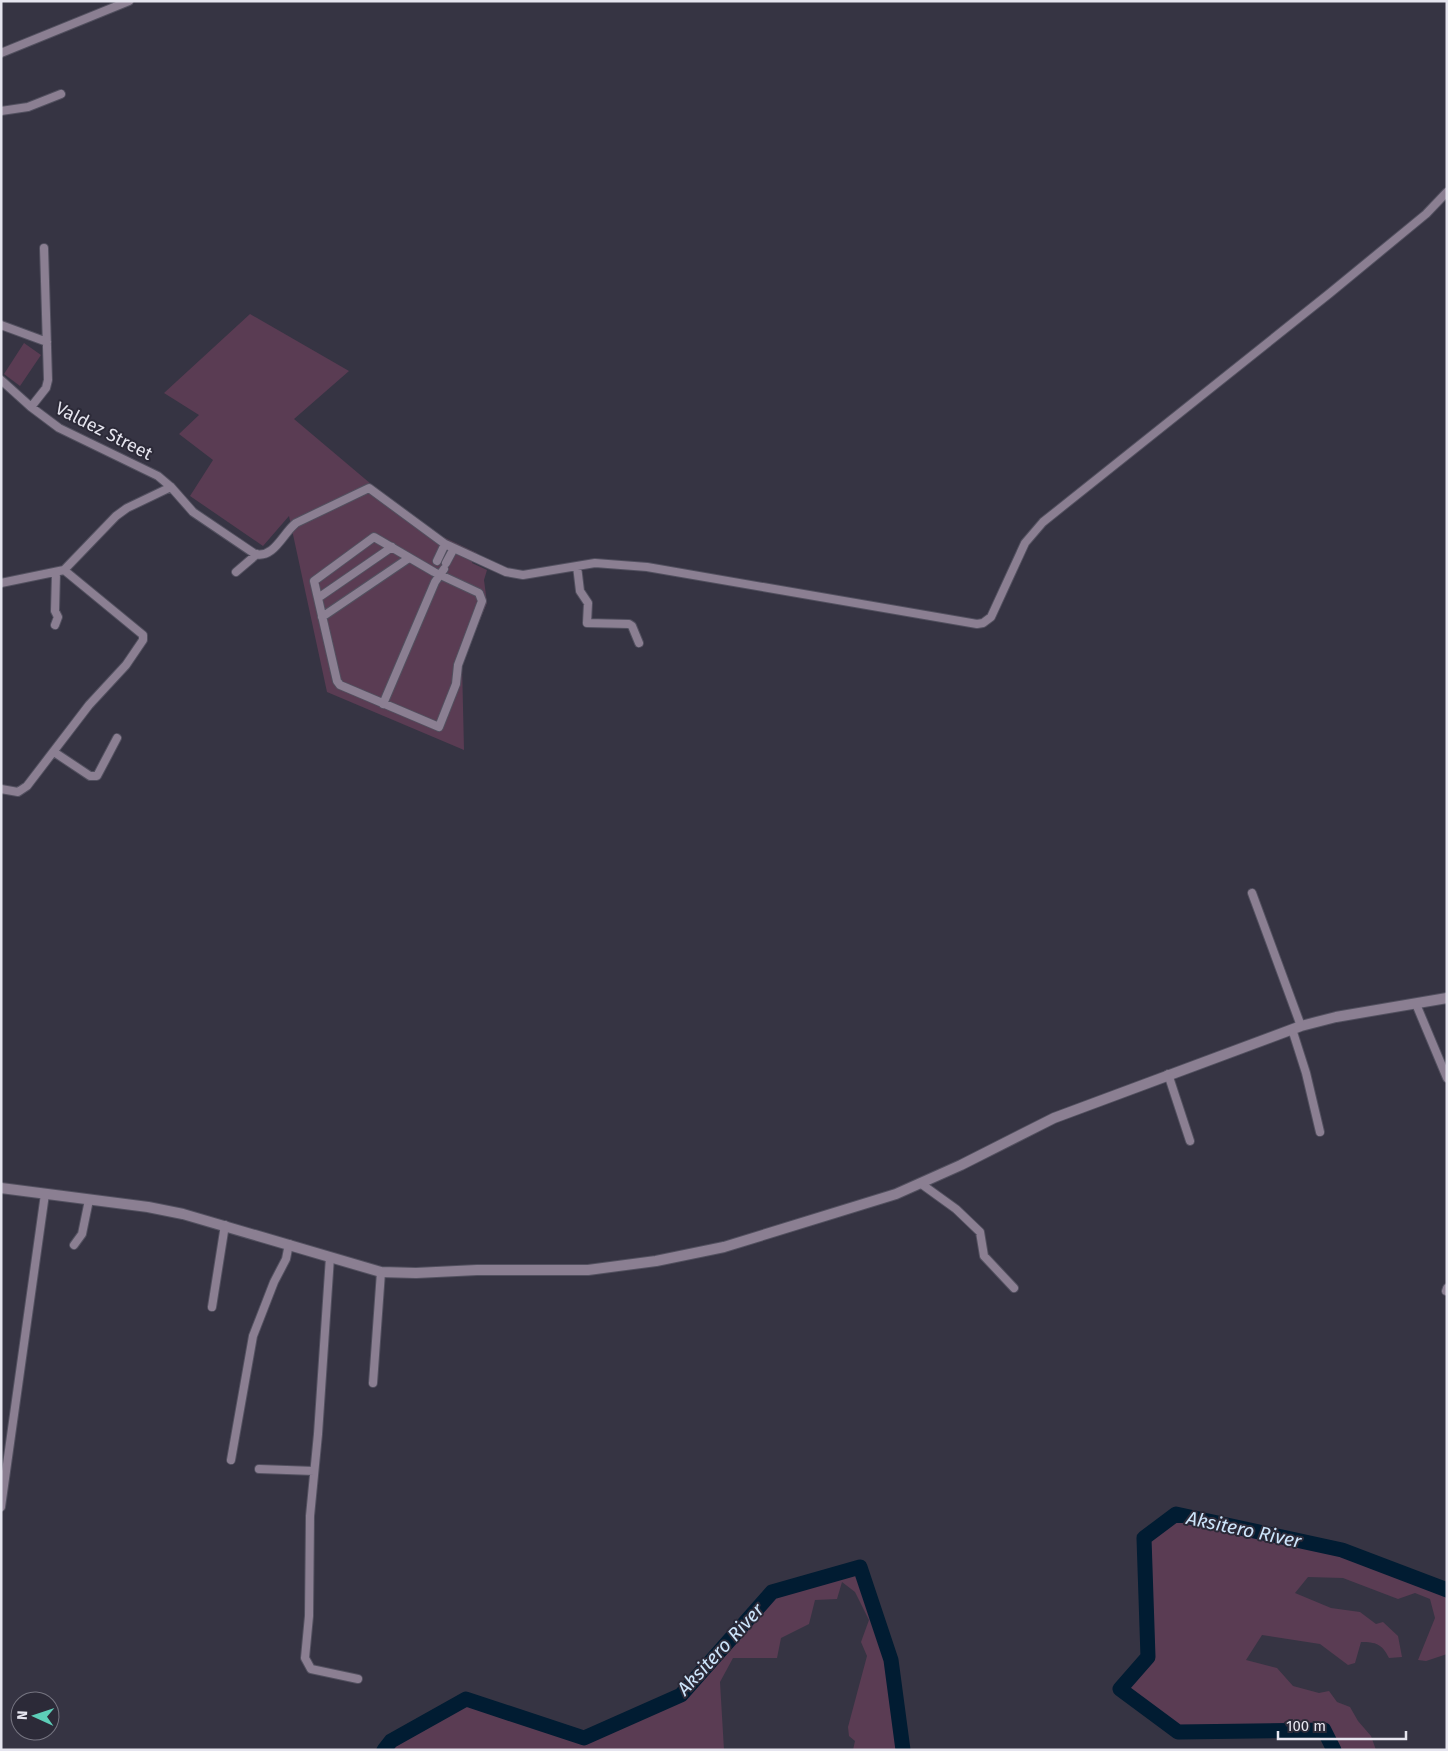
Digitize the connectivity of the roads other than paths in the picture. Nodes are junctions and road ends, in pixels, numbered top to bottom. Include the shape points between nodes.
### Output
1 (129, 1) edge
2 (1, 54) edge
3 (61, 94) dead end
4 (1, 111) edge
5 (1447, 192) edge
6 (44, 248) dead end
7 (1, 324) edge
8 (47, 342) junction
9 (1, 380) edge
10 (30, 407) junction
11 (171, 487) junction
12 (445, 544) junction
13 (392, 547) junction
14 (454, 548) junction
15 (257, 554) junction
16 (409, 558) junction
17 (576, 566) junction
18 (439, 570) junction
19 (60, 572) junction
20 (236, 572) dead end
21 (1, 583) edge
22 (318, 598) junction
23 (322, 617) junction
24 (55, 625) dead end
25 (639, 643) dead end
26 (383, 704) junction
27 (117, 738) dead end
28 (54, 752) junction
29 (1, 789) edge
30 (1252, 893) dead end
31 (1447, 998) edge
32 (1416, 1004) junction
33 (1296, 1027) junction
34 (1168, 1074) junction
35 (1447, 1078) edge
36 (1320, 1132) dead end
37 (1190, 1141) dead end
38 (920, 1183) junction
39 (1, 1188) edge
40 (45, 1194) junction
41 (89, 1200) junction
42 (225, 1225) junction
43 (289, 1244) junction
44 (74, 1245) dead end
45 (330, 1256) junction
46 (382, 1272) junction
47 (1014, 1288) dead end
48 (212, 1307) dead end
49 (373, 1383) dead end
50 (231, 1460) dead end
51 (259, 1469) dead end
52 (314, 1471) junction
53 (1, 1507) edge
54 (358, 1679) dead end

1 - 2 street
3 - 4 street via 28,107
5 - 17 street via 1426,214 1330,294 1039,526 1025,543 991,616 983,623 971,624 647,567 595,563
6 - 8 street
7 - 8 street
8 - 10 street via 46,388
9 - 10 street, Valdez Street
10 - 11 street, Valdez Street via 59,428 143,468
11 - 15 street, Valdez Street via 193,512
11 - 19 street via 116,516
12 - 14 street
12 - 15 street via 369,488 296,523 268,554
12 - 18 street
13 - 16 street
13 - 22 street
13 - 22 street via 373,538 314,579
14 - 17 street via 506,572 523,575
14 - 18 street
15 - 20 street
16 - 18 street
16 - 23 street
17 - 25 street via 580,591 588,603 588,623 628,624
18 - 26 street
18 - 26 street via 479,593 482,601 440,725 438,727
19 - 21 street
19 - 24 street
19 - 28 street via 127,621 143,637 126,665 89,705
22 - 23 street
23 - 26 street via 339,683
27 - 28 street via 97,776 90,776
28 - 29 street via 27,786 18,792
30 - 33 street
31 - 32 street
32 - 33 street
32 - 35 street
33 - 34 street
33 - 36 street
34 - 37 street
34 - 38 street via 1054,1118
38 - 46 street via 865,1205 774,1232 656,1261 588,1270
38 - 47 street via 956,1209 980,1232 984,1256
39 - 40 street
40 - 41 street
40 - 53 street
41 - 42 street via 148,1207
41 - 44 street via 82,1234
42 - 43 street
42 - 48 street
43 - 45 street
43 - 50 street via 286,1259 253,1336
45 - 46 street
45 - 52 street
46 - 49 street
51 - 52 street
52 - 54 street via 309,1544 310,1616 305,1658 310,1669

